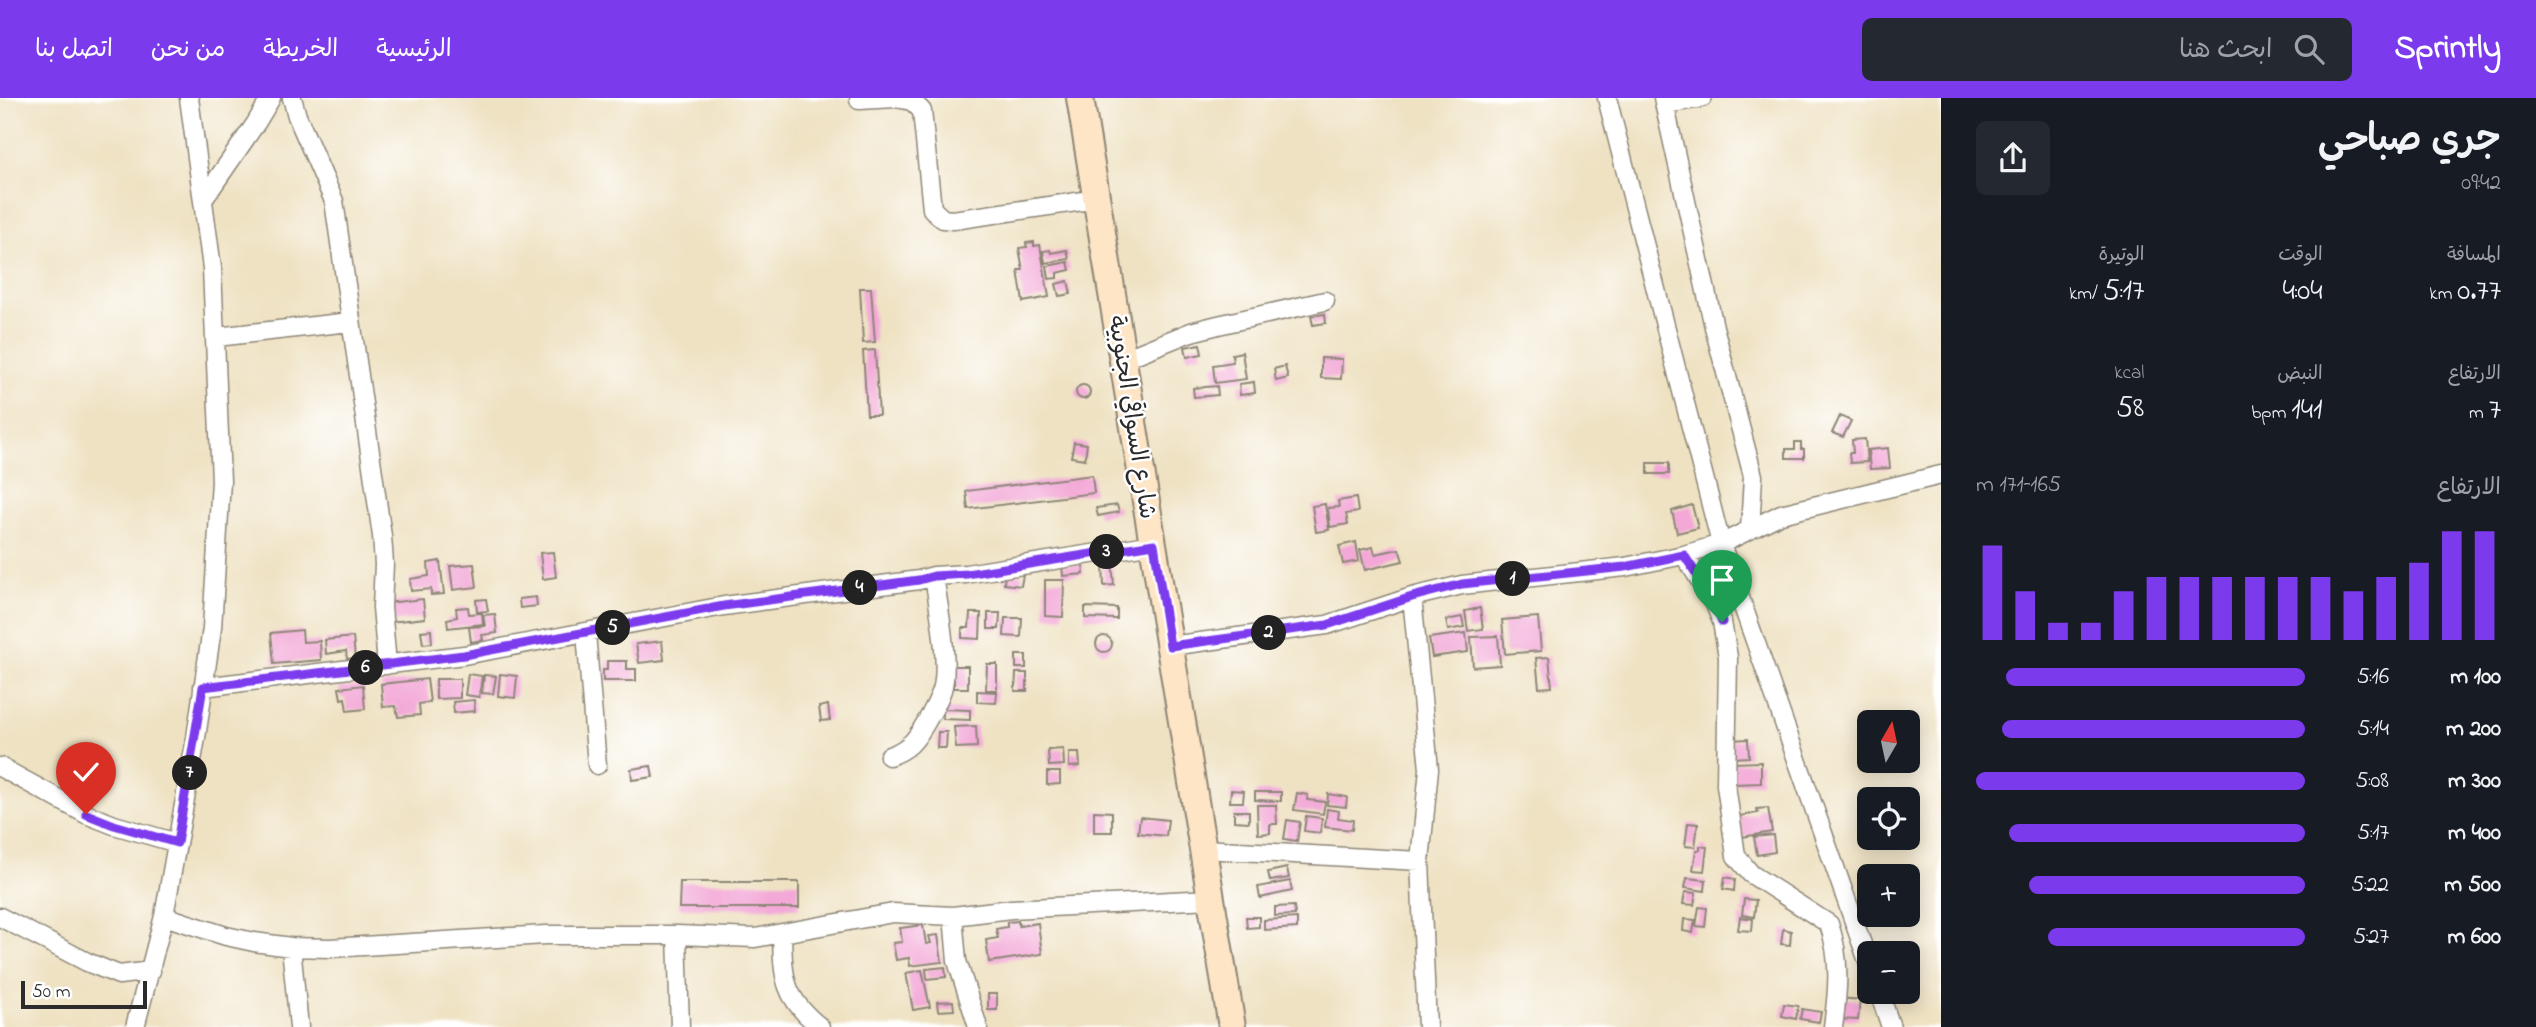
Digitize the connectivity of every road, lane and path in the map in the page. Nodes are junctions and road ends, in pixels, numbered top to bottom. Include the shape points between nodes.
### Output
1 (189, 98) edge
2 (271, 98) edge
3 (292, 98) edge
4 (896, 98) edge
5 (1080, 98) edge
6 (1607, 98) edge
7 (1702, 98) edge
8 (859, 100) dead end
9 (1664, 101) edge
10 (1097, 199) junction
11 (203, 200) junction
12 (1325, 301) dead end
13 (350, 322) junction
14 (216, 337) junction
15 (1124, 359) junction
16 (1941, 475) edge
17 (1750, 530) junction
18 (1154, 544) junction
19 (1721, 544) junction
20 (1684, 555) junction
21 (934, 576) junction
22 (1412, 597) junction
23 (586, 633) junction
24 (1170, 646) junction
25 (387, 665) junction
26 (203, 687) junction
27 (890, 756) dead end
28 (597, 765) dead end
29 (0, 767) edge
30 (177, 843) junction
31 (1203, 849) junction
32 (1420, 861) junction
33 (1211, 899) junction
34 (164, 916) junction
35 (953, 916) junction
36 (0, 917) edge
37 (1853, 919) junction
38 (1829, 924) junction
39 (677, 935) junction
40 (782, 935) junction
41 (1861, 941) edge
42 (291, 947) junction
43 (151, 971) junction
44 (1883, 1004) edge
45 (135, 1027) edge
46 (299, 1027) edge
47 (680, 1027) edge
48 (820, 1027) edge
49 (978, 1027) edge
50 (1232, 1027) edge
51 (1427, 1027) edge
52 (1833, 1027) edge
53 (1891, 1027) edge

1 - 11 street
2 - 11 street
3 - 13 street via 334,201
4 - 8 street
4 - 10 street via 912,100 922,111 932,209 943,219
5 - 10 street, شارع السواقي الجنوبية
6 - 19 street
7 - 9 street
9 - 17 street via 1714,327 1753,476
10 - 15 street, شارع السواقي الجنوبية
11 - 14 street
12 - 15 street via 1204,328
13 - 14 street
13 - 25 street via 382,536
14 - 26 street via 221,481 212,628
15 - 18 street, شارع السواقي الجنوبية
16 - 17 street via 1781,514
17 - 19 street
18 - 21 street
18 - 24 street, شارع السواقي الجنوبية
19 - 20 street
19 - 37 street
20 - 22 street via 1625,567 1462,584
20 - 38 street via 1716,604 1722,622 1728,657 1726,785 1737,856 1751,874
21 - 23 street via 724,606
21 - 27 street via 943,687 913,744
22 - 24 street via 1327,625
22 - 32 street via 1429,769
23 - 25 street
23 - 28 street
24 - 31 street, شارع السواقي الجنوبية
25 - 26 street
26 - 30 street
29 - 30 street via 86,814
30 - 34 street
31 - 32 street
31 - 33 street, شارع السواقي الجنوبية
32 - 51 street
33 - 35 street
33 - 50 street, شارع السواقي الجنوبية
34 - 42 street via 226,936
34 - 43 street
35 - 40 street via 893,914
35 - 49 street via 957,961
36 - 43 street via 119,975
37 - 38 street
37 - 41 street
38 - 52 street via 1838,954
39 - 40 street
39 - 42 street via 545,935
39 - 47 street
40 - 48 street via 783,969 791,998
42 - 46 street
43 - 45 street
44 - 53 street

